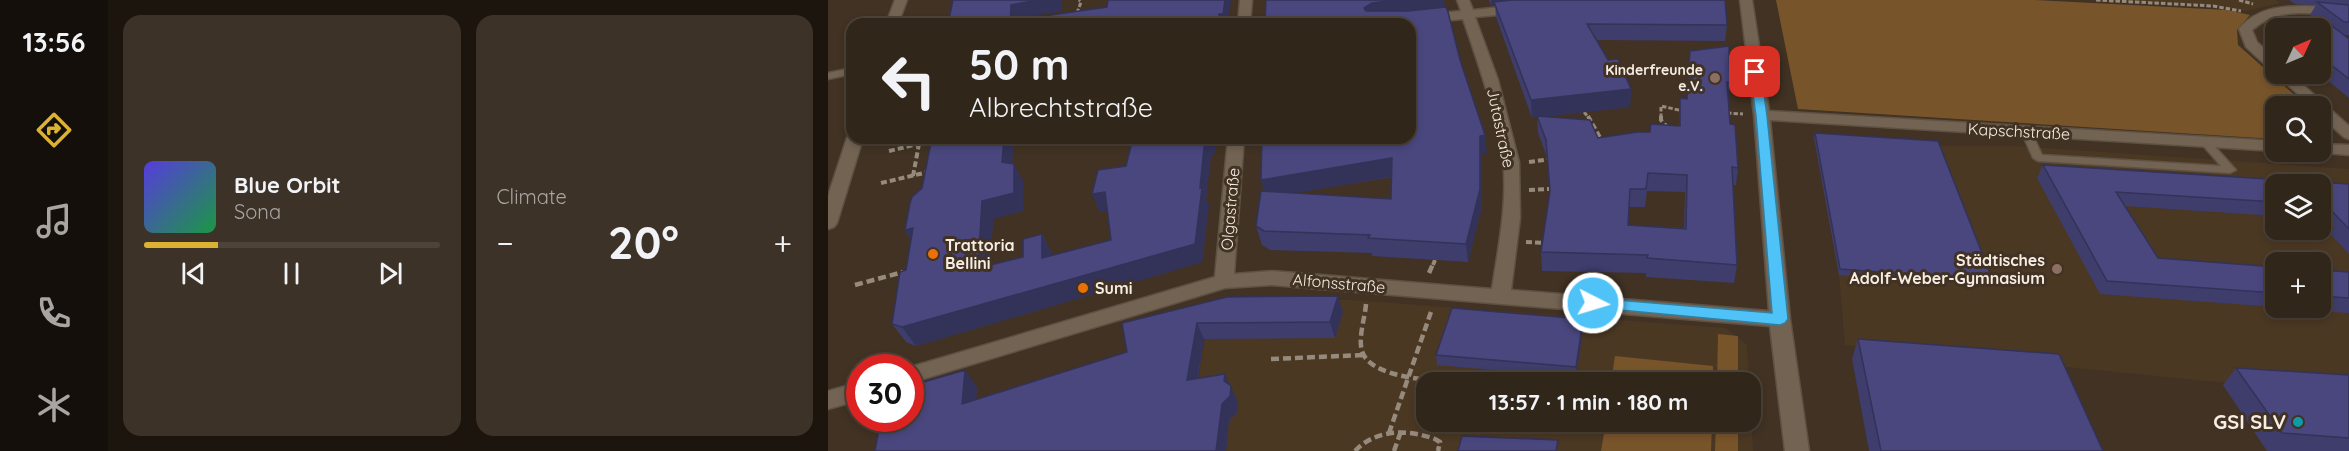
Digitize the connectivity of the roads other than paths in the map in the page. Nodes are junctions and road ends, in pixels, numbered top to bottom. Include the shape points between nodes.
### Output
1 (901, 0) edge
2 (1245, 0) edge
3 (1742, 6) edge
4 (1465, 7) edge
5 (1537, 8) edge
6 (2349, 13) edge
7 (894, 18) edge
8 (1244, 18) edge
9 (1407, 18) edge
10 (2265, 57) edge
11 (846, 72) edge
12 (828, 76) edge
13 (2294, 84) edge
14 (2308, 96) edge
15 (1762, 116) junction
16 (2331, 117) edge
17 (2026, 131) junction
18 (2349, 134) edge
19 (2205, 142) junction
20 (853, 144) edge
21 (1235, 144) edge
22 (2265, 145) edge
23 (2331, 149) edge
24 (2349, 150) edge
25 (828, 223) edge
26 (1224, 280) junction
27 (1501, 295) junction
28 (1780, 319) junction
29 (924, 371) edge
30 (846, 395) edge
31 (828, 400) edge
32 (1797, 451) edge

1 - 7 street
2 - 8 street
3 - 15 street
4 - 5 street
4 - 9 street
4 - 27 street, Jutastraße via 1491,80 1511,162 1511,218
6 - 10 street via 2292,10 2263,15 2245,29 2251,44
11 - 12 lane
13 - 14 street
15 - 17 street, Kapschstraße
15 - 28 street
16 - 18 street
17 - 19 street, Kapschstraße
17 - 19 lane via 2038,158 2230,170
19 - 22 street, Kapschstraße
20 - 25 street
21 - 26 street, Olgastraße
23 - 24 street
26 - 27 street, Alfonsstraße via 1272,278
26 - 29 street, Alfonsstraße
27 - 28 street, Alfonsstraße
28 - 32 street
30 - 31 street

